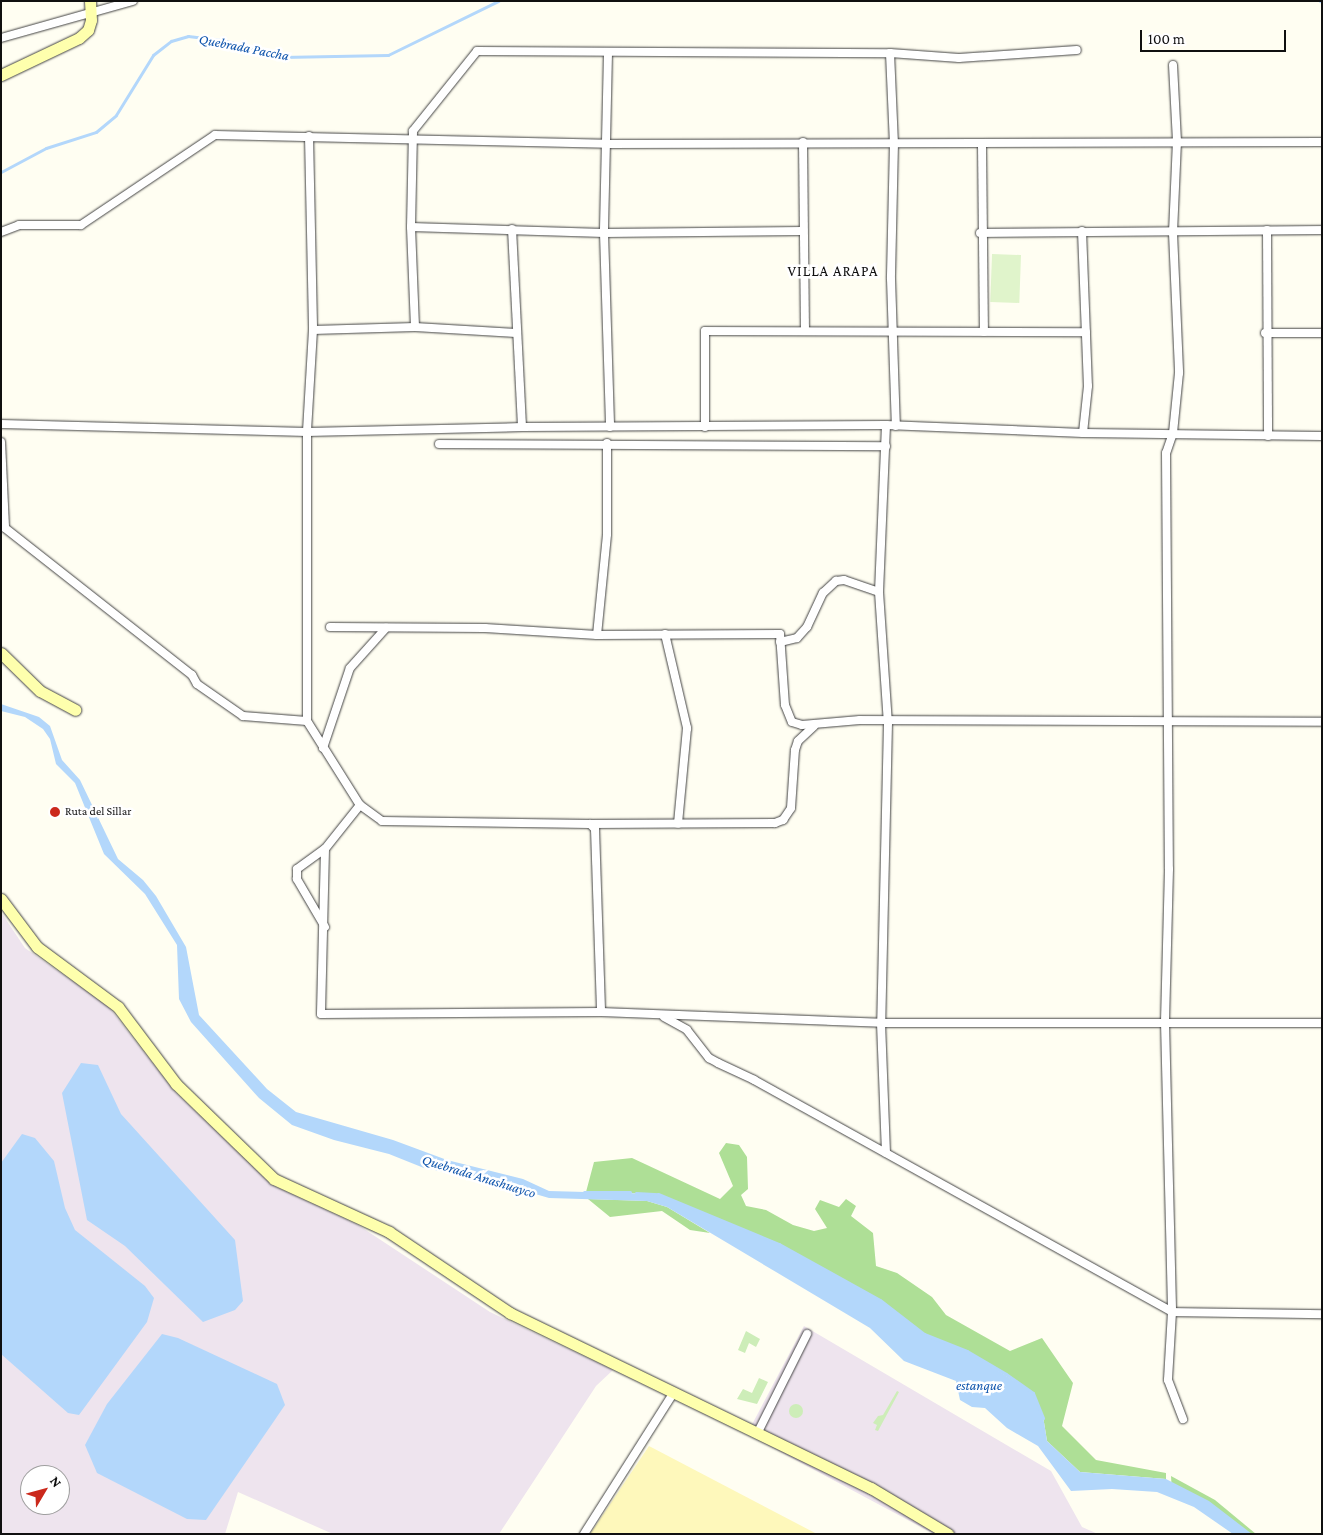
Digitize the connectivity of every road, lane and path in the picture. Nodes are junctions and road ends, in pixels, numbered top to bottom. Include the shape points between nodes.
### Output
1 (133, 1) edge
2 (92, 7) edge
3 (1, 38) edge
4 (1077, 50) dead end
5 (608, 53) junction
6 (890, 53) junction
7 (1173, 65) dead end
8 (1, 75) edge
9 (309, 136) junction
10 (412, 137) junction
11 (1177, 141) junction
12 (803, 142) junction
13 (1322, 142) edge
14 (894, 143) junction
15 (606, 144) junction
16 (982, 145) junction
17 (411, 227) junction
18 (512, 229) junction
19 (1268, 230) junction
20 (1322, 230) edge
21 (804, 231) junction
22 (1082, 231) junction
23 (1, 232) edge
24 (604, 233) junction
25 (980, 233) junction
26 (1173, 233) junction
27 (415, 328) junction
28 (313, 330) junction
29 (805, 331) junction
30 (894, 331) junction
31 (984, 332) junction
32 (1086, 332) junction
33 (516, 333) junction
34 (1265, 333) junction
35 (1322, 333) edge
36 (1, 424) edge
37 (886, 425) junction
38 (896, 426) junction
39 (522, 427) junction
40 (610, 427) junction
41 (706, 427) junction
42 (307, 432) junction
43 (1083, 433) junction
44 (1174, 433) junction
45 (1268, 436) junction
46 (1322, 436) edge
47 (1, 442) edge
48 (607, 443) junction
49 (439, 444) dead end
50 (886, 446) junction
51 (879, 592) junction
52 (330, 626) dead end
53 (386, 628) junction
54 (665, 634) junction
55 (597, 635) junction
56 (780, 642) junction
57 (1, 653) edge
58 (75, 710) dead end
59 (307, 721) junction
60 (1168, 722) junction
61 (1322, 722) edge
62 (888, 723) junction
63 (814, 726) junction
64 (323, 748) junction
65 (360, 805) junction
66 (590, 824) junction
67 (678, 824) junction
68 (325, 849) junction
69 (1, 899) edge
70 (325, 927) junction
71 (601, 1012) junction
72 (663, 1016) junction
73 (1166, 1022) junction
74 (881, 1023) junction
75 (1322, 1023) edge
76 (886, 1153) junction
77 (1172, 1312) junction
78 (1322, 1314) edge
79 (807, 1334) dead end
80 (673, 1394) junction
81 (1183, 1419) dead end
82 (757, 1434) junction
83 (584, 1534) edge
84 (948, 1534) edge

1 - 2 street
2 - 3 street
2 - 8 street via 88,30 79,38
4 - 6 street via 959,58
5 - 6 street
5 - 10 street via 476,51 413,131
5 - 15 street
6 - 14 street
7 - 11 street
9 - 10 street
9 - 23 street via 215,135 81,225 25,225
9 - 28 street
10 - 15 street
10 - 17 street
11 - 13 street
11 - 16 street
11 - 26 street
12 - 14 street
12 - 15 street
12 - 21 street
14 - 16 street
14 - 30 street via 891,279
15 - 24 street
16 - 25 street
17 - 18 street
17 - 27 street
18 - 24 street
18 - 33 street
19 - 20 street
19 - 26 street
19 - 34 street
21 - 24 street
21 - 29 street
22 - 25 street
22 - 26 street
22 - 32 street
24 - 40 street
25 - 31 street
26 - 44 street via 1178,373
27 - 28 street
27 - 33 street
28 - 42 street
29 - 30 street
29 - 41 street via 704,330
30 - 31 street
30 - 38 street
31 - 32 street
32 - 43 street via 1088,386
33 - 39 street
34 - 35 street
34 - 45 street
36 - 42 street
37 - 38 street
37 - 41 street
37 - 50 street
38 - 43 street
39 - 40 street
39 - 42 street
40 - 41 street
42 - 59 street
43 - 44 street
44 - 45 street
44 - 60 street via 1166,453
45 - 46 street
47 - 59 street via 5,528 192,675 197,684 243,716
48 - 49 street
48 - 50 street
48 - 55 street via 607,534
50 - 51 street
51 - 56 street via 844,580 836,581 822,593 807,627 797,638
51 - 62 street
52 - 53 street
53 - 55 street via 485,628
53 - 64 street via 350,668
54 - 55 street
54 - 56 street via 780,634
54 - 67 street via 687,728
56 - 63 street via 788,715 792,722
57 - 58 street via 40,691
59 - 64 street
60 - 61 street
60 - 62 street
60 - 73 street
62 - 63 street via 860,720
62 - 74 street
63 - 67 street via 798,741 795,750 789,815 775,822
64 - 65 street
65 - 66 street via 382,821
65 - 68 street
66 - 67 street
66 - 71 street via 598,841
68 - 70 street
68 - 70 street via 297,870 296,879
69 - 80 street via 37,948 118,1007 176,1084 274,1179 389,1232 510,1313
70 - 71 street via 321,1014
71 - 72 street
72 - 74 street
72 - 76 street via 687,1030 709,1058
73 - 74 street
73 - 75 street
73 - 77 street
74 - 76 street
76 - 77 street
77 - 78 street
77 - 81 street via 1168,1380
79 - 82 street
80 - 82 street
80 - 83 street
82 - 84 street via 871,1488

